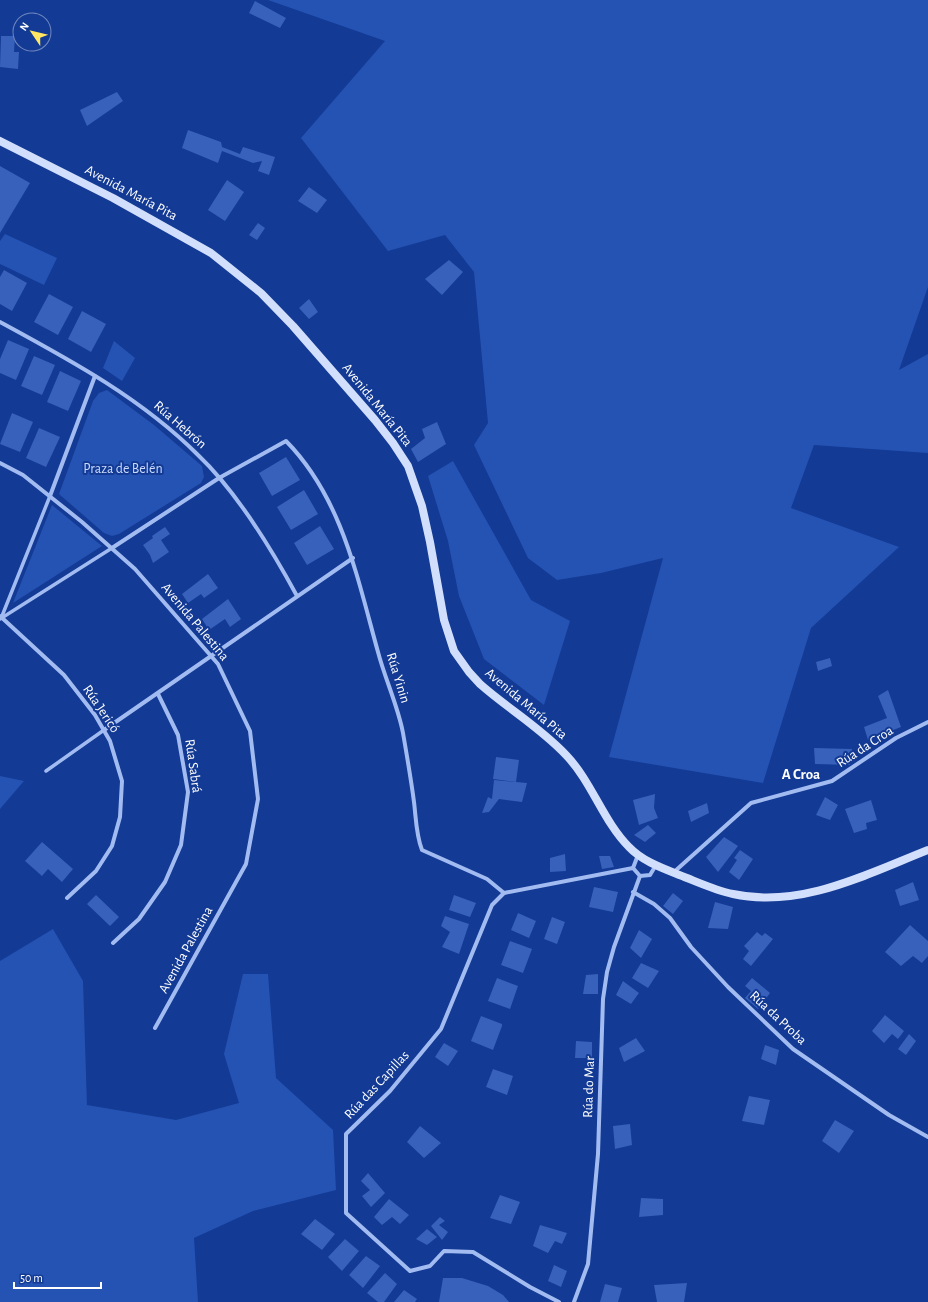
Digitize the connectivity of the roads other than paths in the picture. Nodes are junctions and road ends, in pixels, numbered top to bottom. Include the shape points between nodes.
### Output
1 (0, 141) edge
2 (0, 322) edge
3 (95, 376) junction
4 (0, 463) edge
5 (219, 478) junction
6 (50, 496) junction
7 (112, 548) junction
8 (353, 558) junction
9 (297, 596) junction
10 (1, 618) edge
11 (211, 656) junction
12 (158, 694) junction
13 (928, 722) edge
14 (104, 730) junction
15 (46, 771) dead end
16 (928, 850) edge
17 (638, 855) junction
18 (656, 865) junction
19 (633, 868) junction
20 (674, 873) junction
21 (640, 876) junction
22 (634, 892) junction
23 (504, 893) junction
24 (67, 898) dead end
25 (113, 943) dead end
26 (155, 1028) dead end
27 (928, 1137) edge
28 (559, 1302) edge
29 (574, 1302) edge

1 - 17 main road, Avenida María Pita via 120,201 211,253 261,293 294,326 394,442 408,466 422,506 444,620 454,651 480,684 565,754 578,768 619,836
2 - 3 street, Rúa Hebrón
3 - 5 street, Rúa Hebrón via 160,420
3 - 6 street
4 - 6 street, Avenida Palestina via 23,475
5 - 7 street
5 - 8 street, Rúa Yinin via 286,441 297,452 327,496
5 - 9 street, Rúa Hebrón via 271,547
6 - 7 street, Avenida Palestina
6 - 10 street
7 - 10 street
7 - 11 street, Avenida Palestina via 136,569
8 - 9 street
8 - 23 street, Rúa Yinin via 378,654 403,731 418,840 422,850 486,879
9 - 11 street
10 - 14 street, Rúa Jericó via 64,675
11 - 12 street
11 - 26 street, Avenida Palestina via 218,664 250,731 258,799 246,864
12 - 14 street
12 - 25 street, Rúa Sabrá via 178,735 188,792 181,845 165,882 139,919
13 - 20 street, Rúa da Croa via 896,738 832,781 751,803
14 - 15 street
14 - 24 street, Rúa Jericó via 122,781 120,817 112,846 96,871
16 - 20 main road, Avenida María Pita via 834,886 800,895 774,898 734,894
17 - 18 main road, Avenida María Pita
17 - 19 street
18 - 20 main road, Avenida María Pita
18 - 21 street via 650,875
19 - 21 street
19 - 23 street
21 - 22 street, Rúa do Mar
22 - 27 street, Rúa da Proba via 670,918 691,947 728,987 793,1049 889,1115
22 - 29 street, Rúa do Mar via 614,947 603,999 598,1154 588,1264
23 - 28 street, Rúa das Capillas via 492,905 441,1029 390,1091 346,1134 346,1213 410,1271 430,1266 444,1251 472,1252

